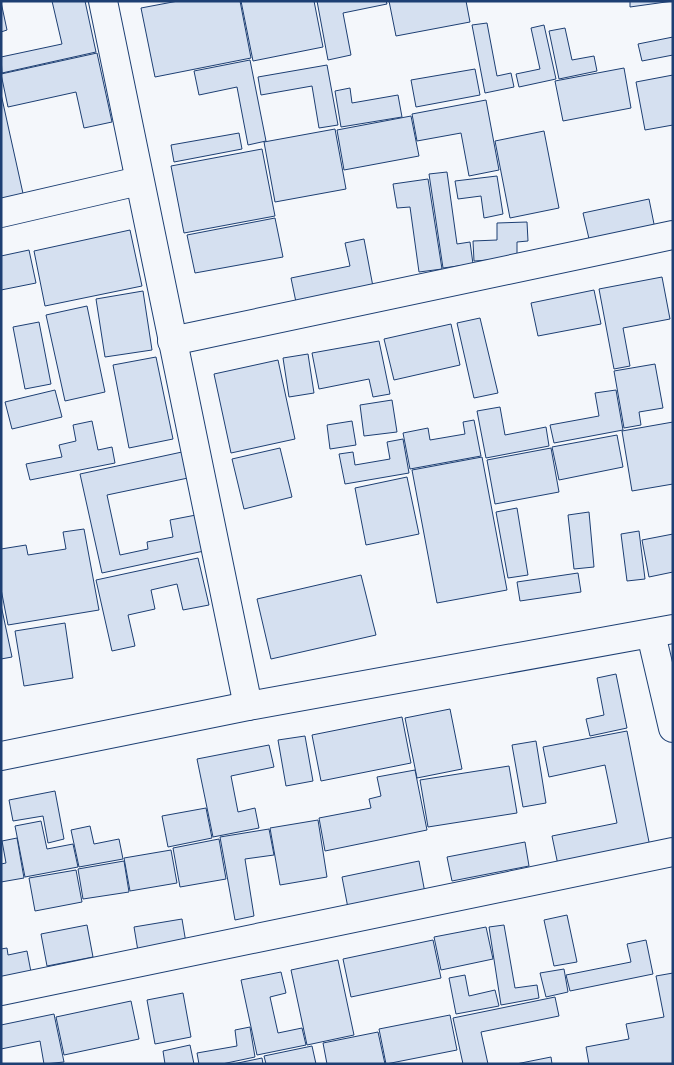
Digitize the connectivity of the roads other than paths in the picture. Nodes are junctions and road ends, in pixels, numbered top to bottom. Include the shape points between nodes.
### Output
1 (103, 1) edge
2 (139, 181) junction
3 (1, 213) edge
4 (673, 235) edge
5 (172, 341) junction
6 (662, 632) edge
7 (248, 706) junction
8 (673, 728) edge
9 (1, 756) edge
10 (673, 852) edge
11 (1, 991) edge

1 - 2 street
2 - 3 street
2 - 5 street
4 - 5 street
5 - 7 street
6 - 7 street
6 - 8 street
7 - 9 street
10 - 11 street

